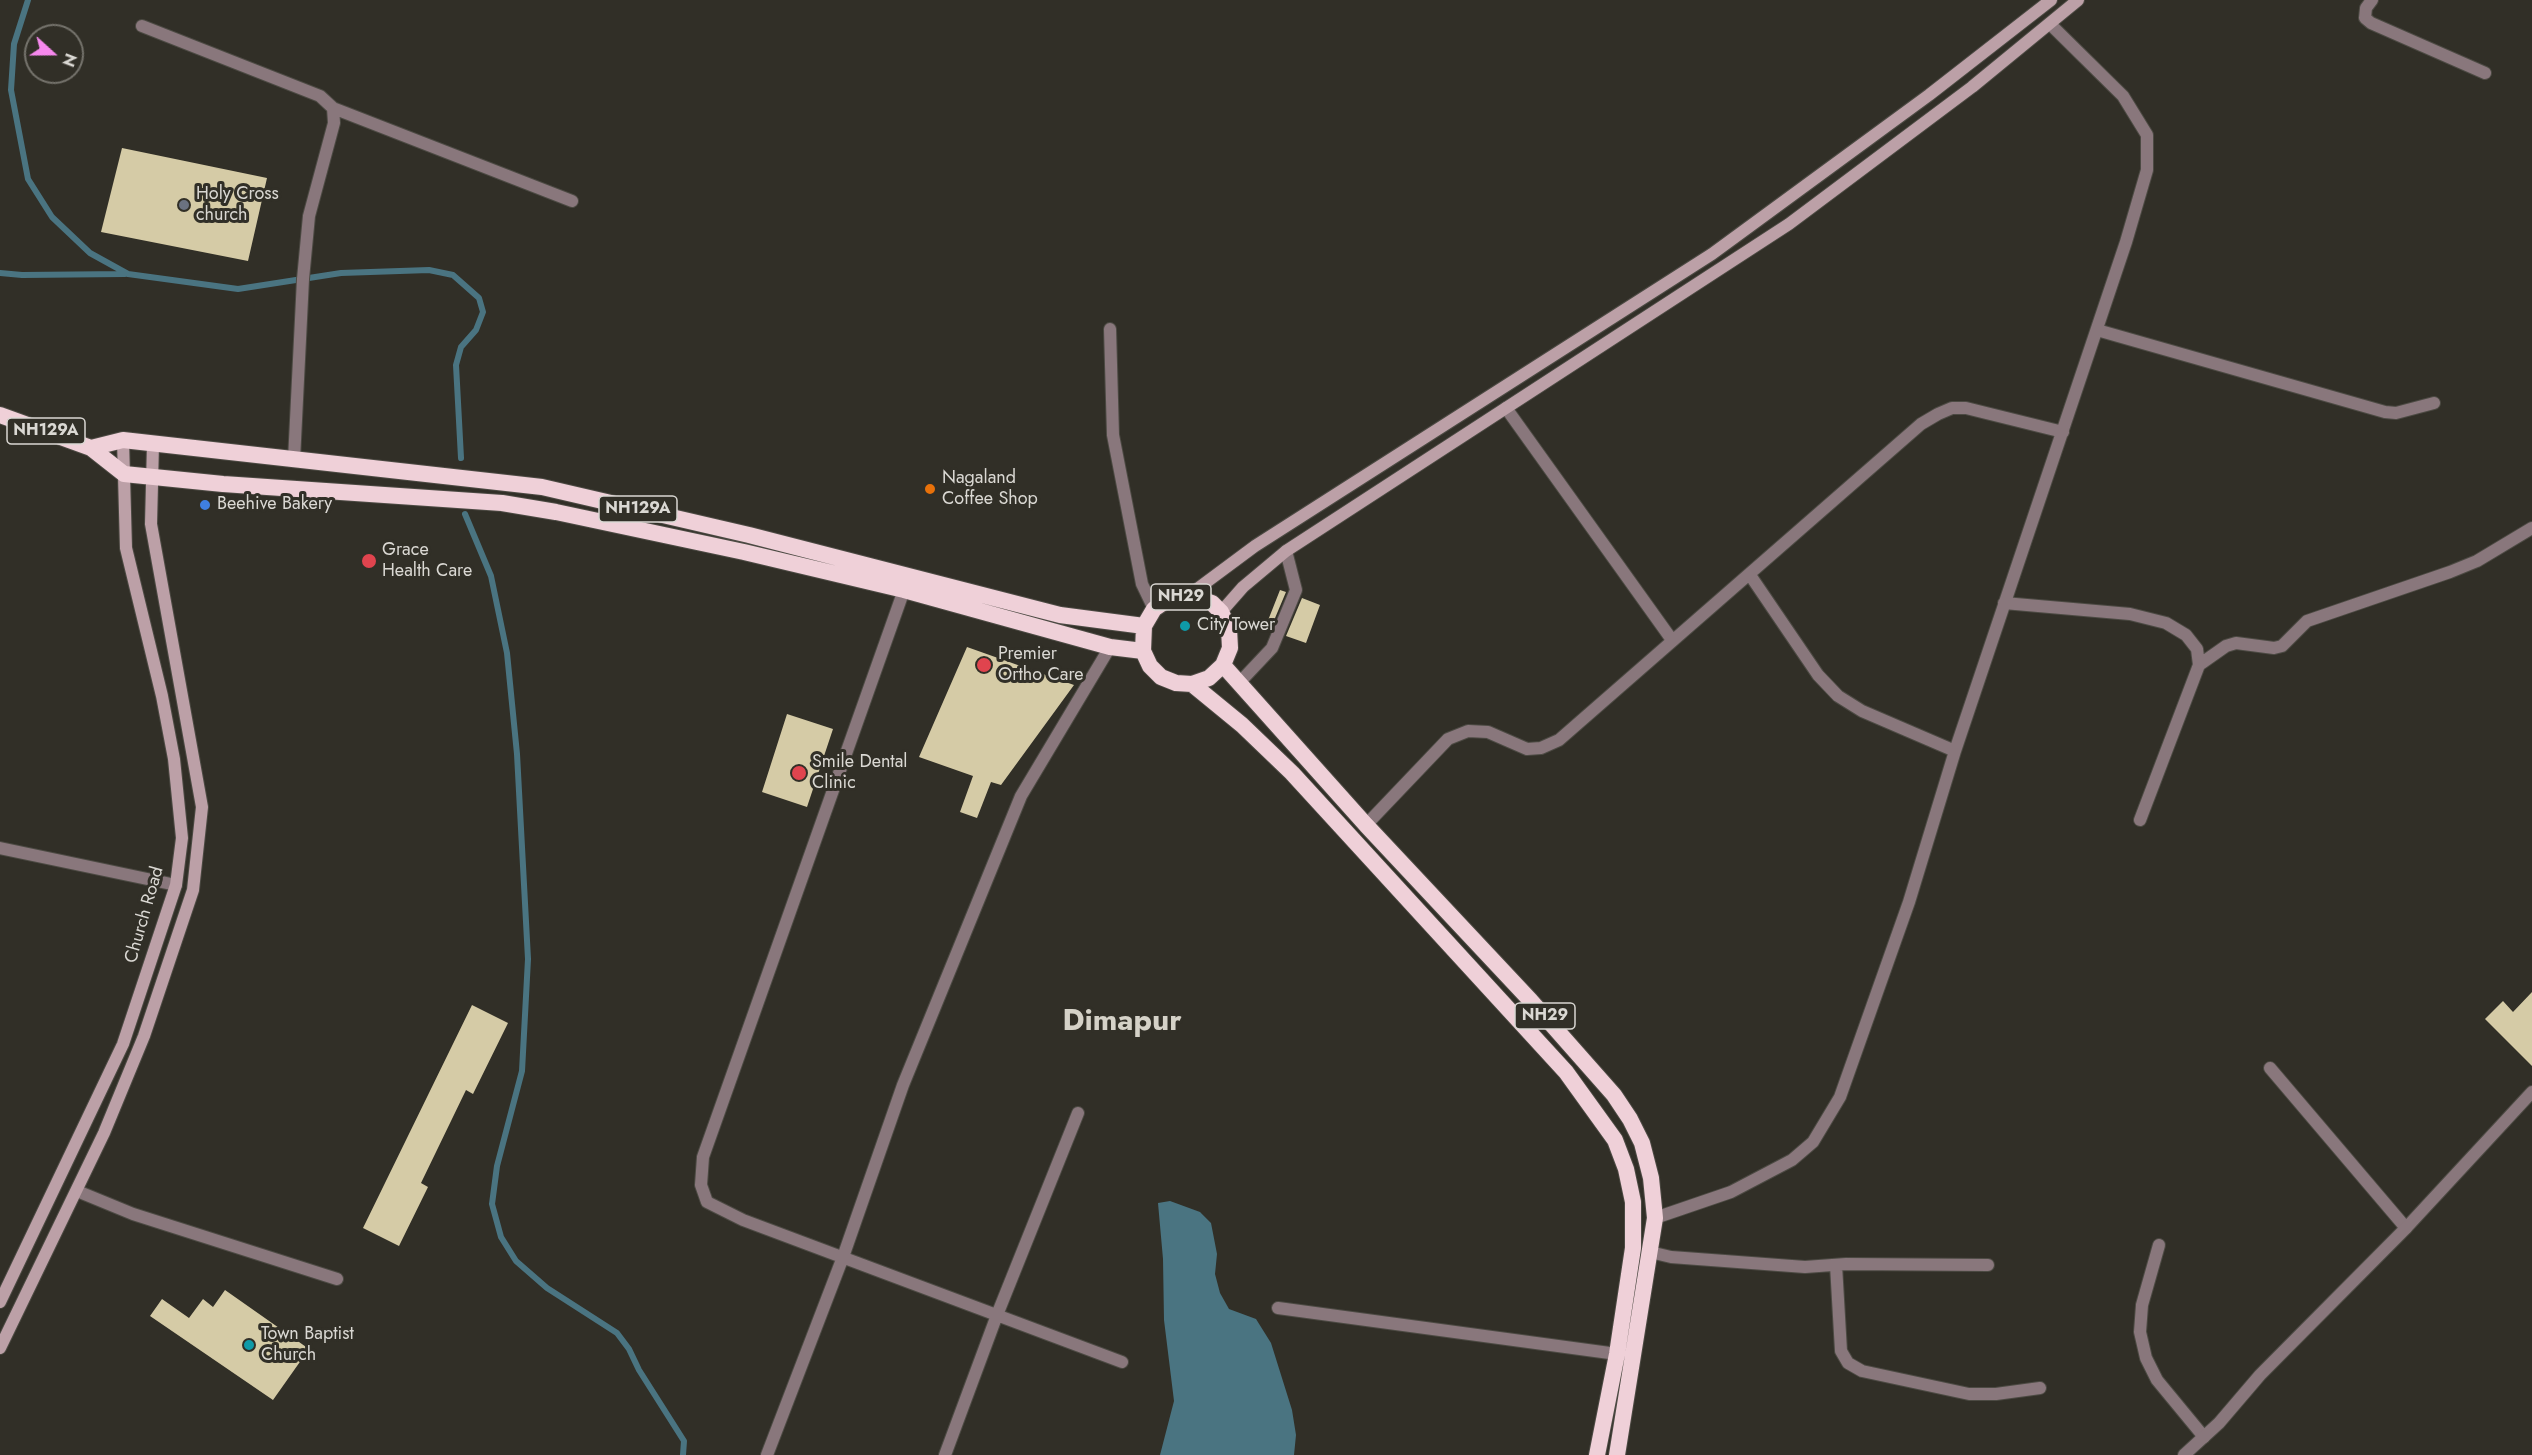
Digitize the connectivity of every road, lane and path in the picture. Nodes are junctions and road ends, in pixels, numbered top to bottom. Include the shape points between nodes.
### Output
1 (2050, 0) edge
2 (2078, 0) edge
3 (2372, 0) edge
4 (2050, 24) junction
5 (142, 26) dead end
6 (2485, 73) dead end
7 (333, 108) junction
8 (572, 201) dead end
9 (1110, 329) dead end
10 (2097, 330) junction
11 (2434, 403) dead end
12 (1506, 408) junction
13 (0, 415) edge
14 (2063, 432) junction
15 (123, 440) junction
16 (153, 444) junction
17 (91, 448) junction
18 (294, 460) junction
19 (124, 474) junction
20 (151, 476) junction
21 (2532, 528) edge
22 (1286, 551) junction
23 (1750, 575) junction
24 (904, 590) junction
25 (1189, 596) junction
26 (2004, 603) junction
27 (1154, 609) junction
28 (1221, 612) junction
29 (1144, 626) junction
30 (1672, 640) junction
31 (1110, 647) junction
32 (1143, 651) junction
33 (1223, 665) junction
34 (2199, 665) junction
35 (1239, 682) junction
36 (1192, 684) junction
37 (1955, 751) junction
38 (2140, 820) dead end
39 (1366, 825) junction
40 (0, 848) edge
41 (176, 885) junction
42 (2270, 1068) dead end
43 (2532, 1092) edge
44 (1078, 1113) dead end
45 (77, 1191) junction
46 (1655, 1218) junction
47 (2406, 1228) junction
48 (2159, 1245) dead end
49 (1650, 1252) junction
50 (843, 1257) junction
51 (1836, 1265) junction
52 (1988, 1266) dead end
53 (337, 1279) dead end
54 (0, 1302) edge
55 (1278, 1308) dead end
56 (997, 1315) junction
57 (0, 1348) edge
58 (1617, 1354) junction
59 (1122, 1362) dead end
60 (2040, 1388) dead end
61 (2204, 1437) junction
62 (767, 1455) edge
63 (945, 1455) edge
64 (1597, 1455) edge
65 (1617, 1455) edge
66 (2184, 1455) edge

1 - 25 main road via 1929,95 1712,254 1255,546
2 - 4 main road
3 - 6 street via 2365,18 2372,23
4 - 10 street via 2123,96 2147,135 2147,170
4 - 12 main road via 1789,224
5 - 7 street via 320,96
7 - 8 street
7 - 18 street via 334,123 308,227
9 - 27 street via 1113,435 1142,584
10 - 11 street via 2385,412
10 - 14 street
12 - 22 main road
12 - 30 street
13 - 17 highway, NH129A
14 - 23 street via 1966,408 1938,414 1921,424
14 - 26 street
15 - 16 highway, NH129A
15 - 17 highway, NH129A
15 - 19 main road, Church Road
16 - 18 highway, NH129A
16 - 20 main road
17 - 19 highway, NH129A
18 - 29 highway, NH129A via 542,487 749,535 1060,615
19 - 20 highway, NH129A
19 - 41 main road, Church Road via 126,548 174,759 182,838
20 - 24 highway, NH129A via 502,503 733,549
20 - 45 main road via 151,524 202,807 193,890 144,1036
21 - 34 street via 2451,572 2307,621 2282,646 2236,643
22 - 28 main road via 1243,587
22 - 35 street via 1296,590 1272,648
23 - 30 street
23 - 37 street via 1818,675 1838,696 1862,711
24 - 31 highway, NH129A
24 - 50 street via 703,1157 701,1185 707,1202 743,1220
25 - 27 highway, NH29 via 1170,598
25 - 28 highway, NH29 via 1207,601
26 - 34 street via 2130,614 2166,623 2186,635 2197,648
26 - 37 street
27 - 29 highway, NH29
28 - 33 highway, NH29 via 1229,629 1230,648
29 - 32 highway, NH29
30 - 39 street via 1550,744 1527,749 1488,732 1468,731 1448,739
31 - 32 highway, NH129A
31 - 50 street via 1021,796 903,1085
32 - 36 highway, NH29 via 1161,677
33 - 35 highway, NH29
33 - 36 highway via 1209,678
34 - 38 street
35 - 39 highway, NH29
36 - 58 highway, NH29 via 1292,773 1566,1072 1615,1140 1632,1202 1633,1248
37 - 46 street via 1909,902 1840,1097 1813,1142 1792,1160 1731,1192
39 - 46 highway, NH29 via 1614,1095 1642,1143
40 - 41 street
41 - 54 main road, Church Road via 123,1044
42 - 47 street
43 - 47 street
44 - 56 street
45 - 53 street via 133,1214
45 - 57 main road
46 - 49 highway, NH29
47 - 61 street
48 - 61 street via 2142,1305 2140,1332 2146,1358 2157,1380
49 - 51 street via 1775,1265
49 - 65 highway, NH29
50 - 56 street
50 - 62 street
51 - 52 street
51 - 60 street via 1841,1351 1848,1363 1862,1371 1968,1394
55 - 58 street
56 - 59 street
56 - 63 street
58 - 64 highway, NH29
61 - 66 street

